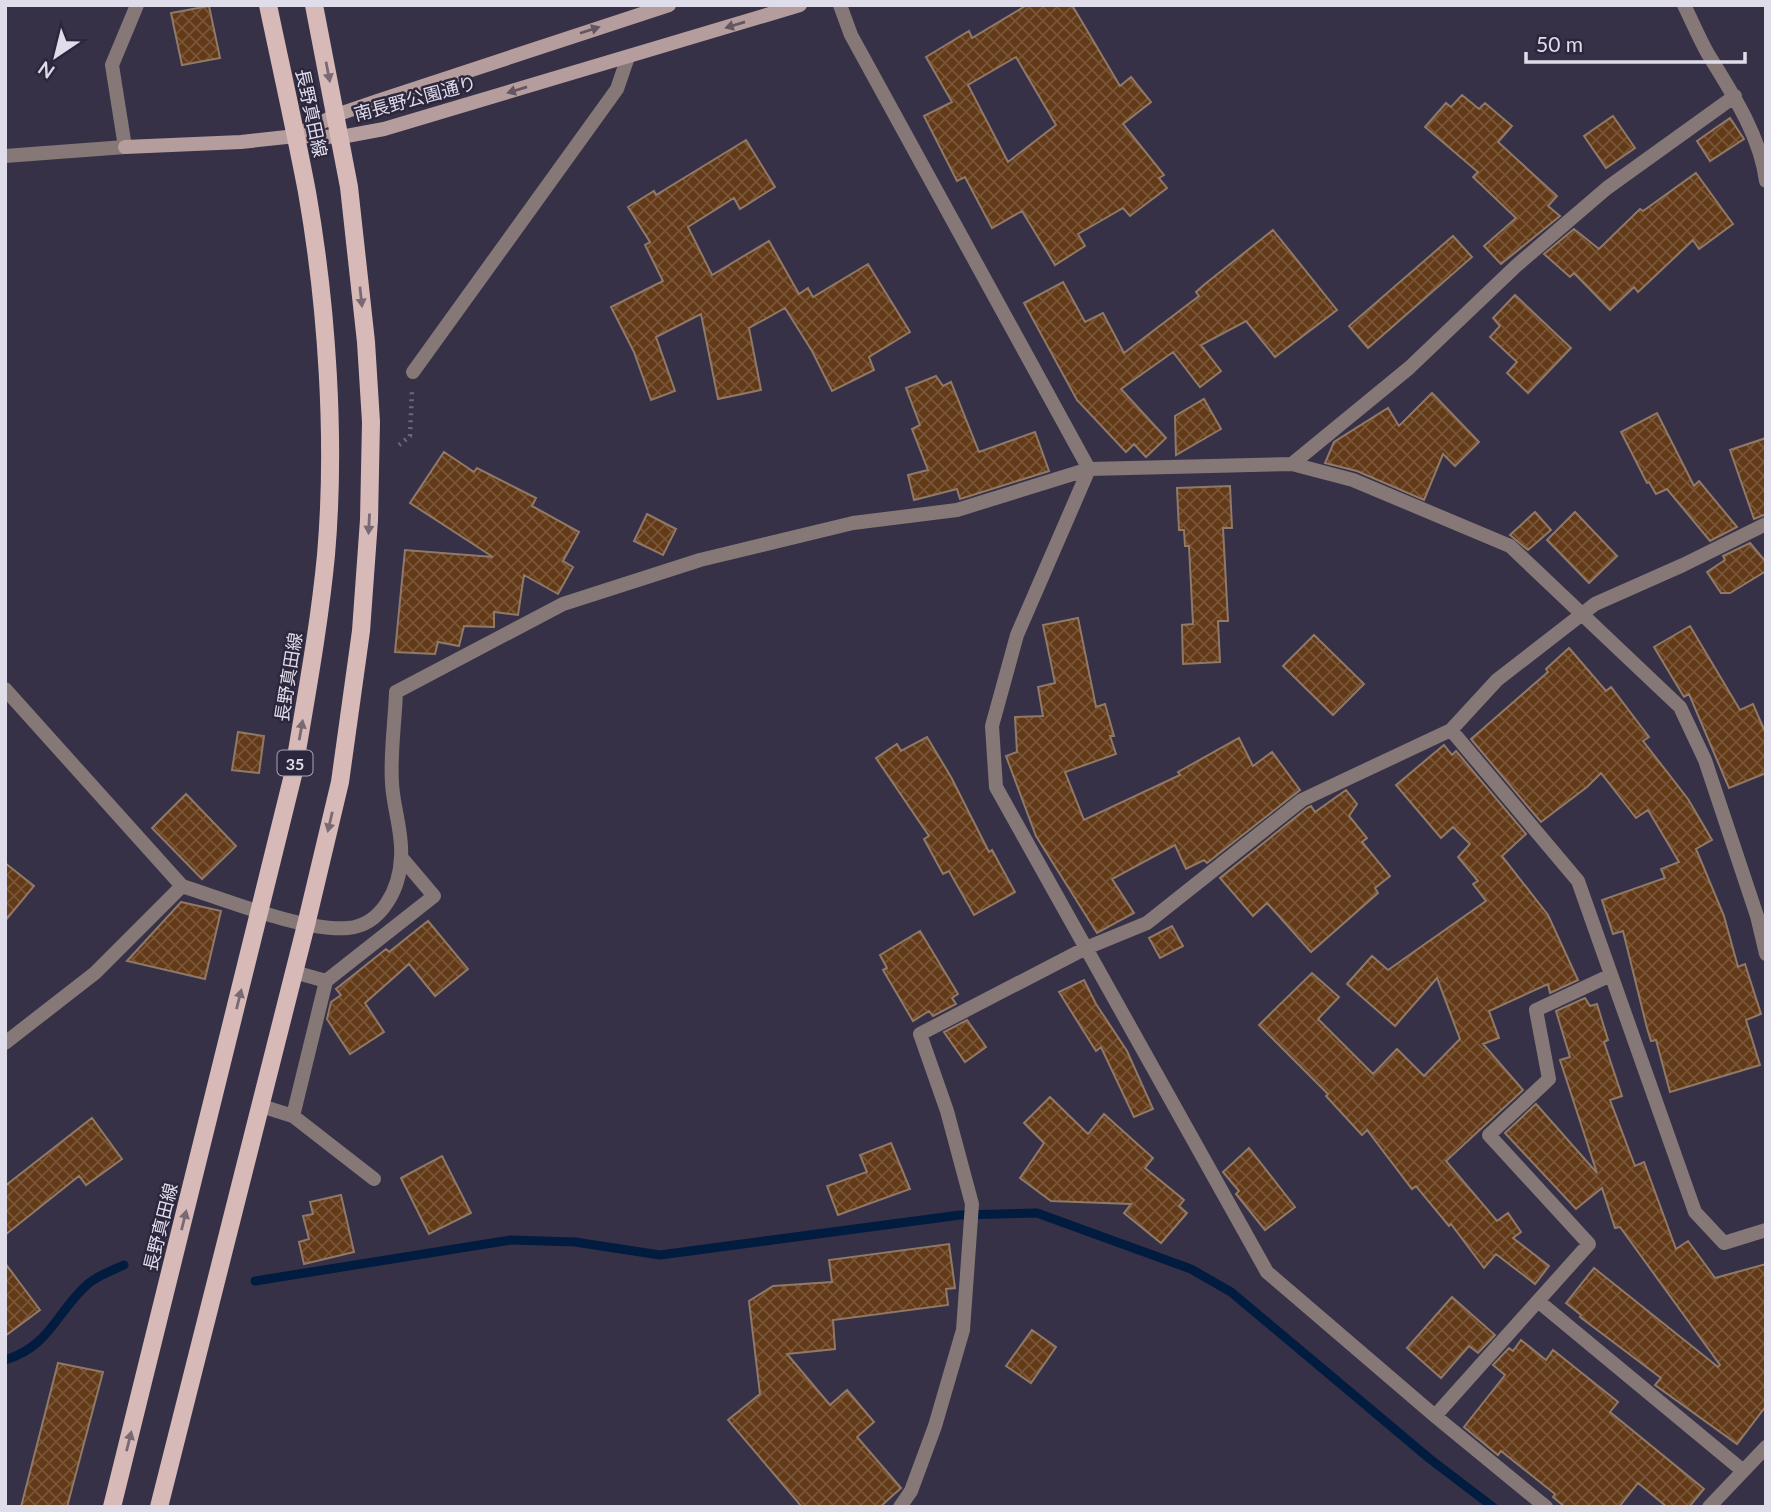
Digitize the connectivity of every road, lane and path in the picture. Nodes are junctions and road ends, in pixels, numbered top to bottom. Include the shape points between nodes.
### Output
1 (137, 5) edge
2 (268, 5) edge
3 (314, 5) edge
4 (669, 5) edge
5 (800, 5) edge
6 (840, 5) edge
7 (1684, 5) edge
8 (628, 57) junction
9 (1735, 96) junction
10 (336, 115) junction
11 (296, 136) junction
12 (341, 137) junction
13 (125, 146) junction
14 (5, 156) edge
15 (1766, 181) edge
16 (413, 372) joint
17 (399, 445) dead end
18 (1292, 464) junction
19 (1089, 469) junction
20 (1766, 524) edge
21 (1582, 614) junction
22 (5, 690) edge
23 (1451, 730) junction
24 (401, 857) junction
25 (182, 887) junction
26 (261, 911) junction
27 (376, 916) junction
28 (306, 925) junction
29 (388, 932) junction
30 (1086, 948) junction
31 (1766, 954) edge
32 (294, 972) junction
33 (1611, 975) junction
34 (326, 981) junction
35 (5, 1044) edge
36 (261, 1107) junction
37 (293, 1116) junction
38 (374, 1179) dead end
39 (1766, 1230) edge
40 (1538, 1301) junction
41 (1435, 1416) junction
42 (1766, 1447) edge
43 (1742, 1470) junction
44 (911, 1491) junction
45 (112, 1507) edge
46 (159, 1507) edge
47 (900, 1507) edge
48 (918, 1507) edge
49 (1546, 1507) edge
50 (1709, 1507) edge

1 - 13 street via 112,65
2 - 11 main road, 長野真田線 / 35
3 -> 10 main road, 長野真田線
10 -> 4 street, 南長野公園通り
5 -> 8 street, 南長野公園通り
6 - 19 street via 851,35
7 - 9 street
8 -> 12 street, 南長野公園通り via 384,129
8 - 16 street via 618,89
9 - 15 street
9 - 18 street via 1607,188 1409,368
10 - 11 street, 南長野公園通り
10 - 12 main road, 長野真田線
11 - 12 street, 南長野公園通り
11 - 13 street
26 -> 11 main road, 長野真田線 / 35 via 293,775 326,554 326,339
12 -> 28 main road, 長野真田線 via 366,342 371,422 369,520 351,714
13 - 14 street
16 - 17 path via 410,436
18 - 19 street
18 - 21 street via 1353,480 1510,546
19 - 24 street via 957,510 853,523 700,561 563,604 396,692 391,782
19 - 30 street via 1017,635 992,726 996,787
20 - 21 street
21 - 23 street via 1497,680
21 - 31 street via 1680,706 1705,760
22 - 25 street
23 - 30 street via 1302,800 1147,923
23 - 33 street via 1578,881
24 - 27 street via 387,905
24 - 29 street via 434,896
25 - 26 street
25 - 35 street via 95,973
26 - 28 street
45 -> 26 main road, 長野真田線 / 35
27 - 28 street via 348,928
27 - 29 street
28 - 32 main road, 長野真田線
29 - 34 street
30 - 41 street via 1267,1272
30 - 44 street via 919,1034 947,1111 972,1203 963,1330
32 - 34 street
32 - 36 main road, 長野真田線
33 - 39 street via 1695,1212 1724,1243
33 - 40 street via 1536,1010 1549,1079 1489,1135 1589,1244
34 - 37 street
36 - 37 street
36 - 46 main road, 長野真田線
37 - 38 street
40 - 41 street
40 - 43 street
41 - 49 street
42 - 43 street
43 - 50 street
44 - 47 street
44 - 48 street

